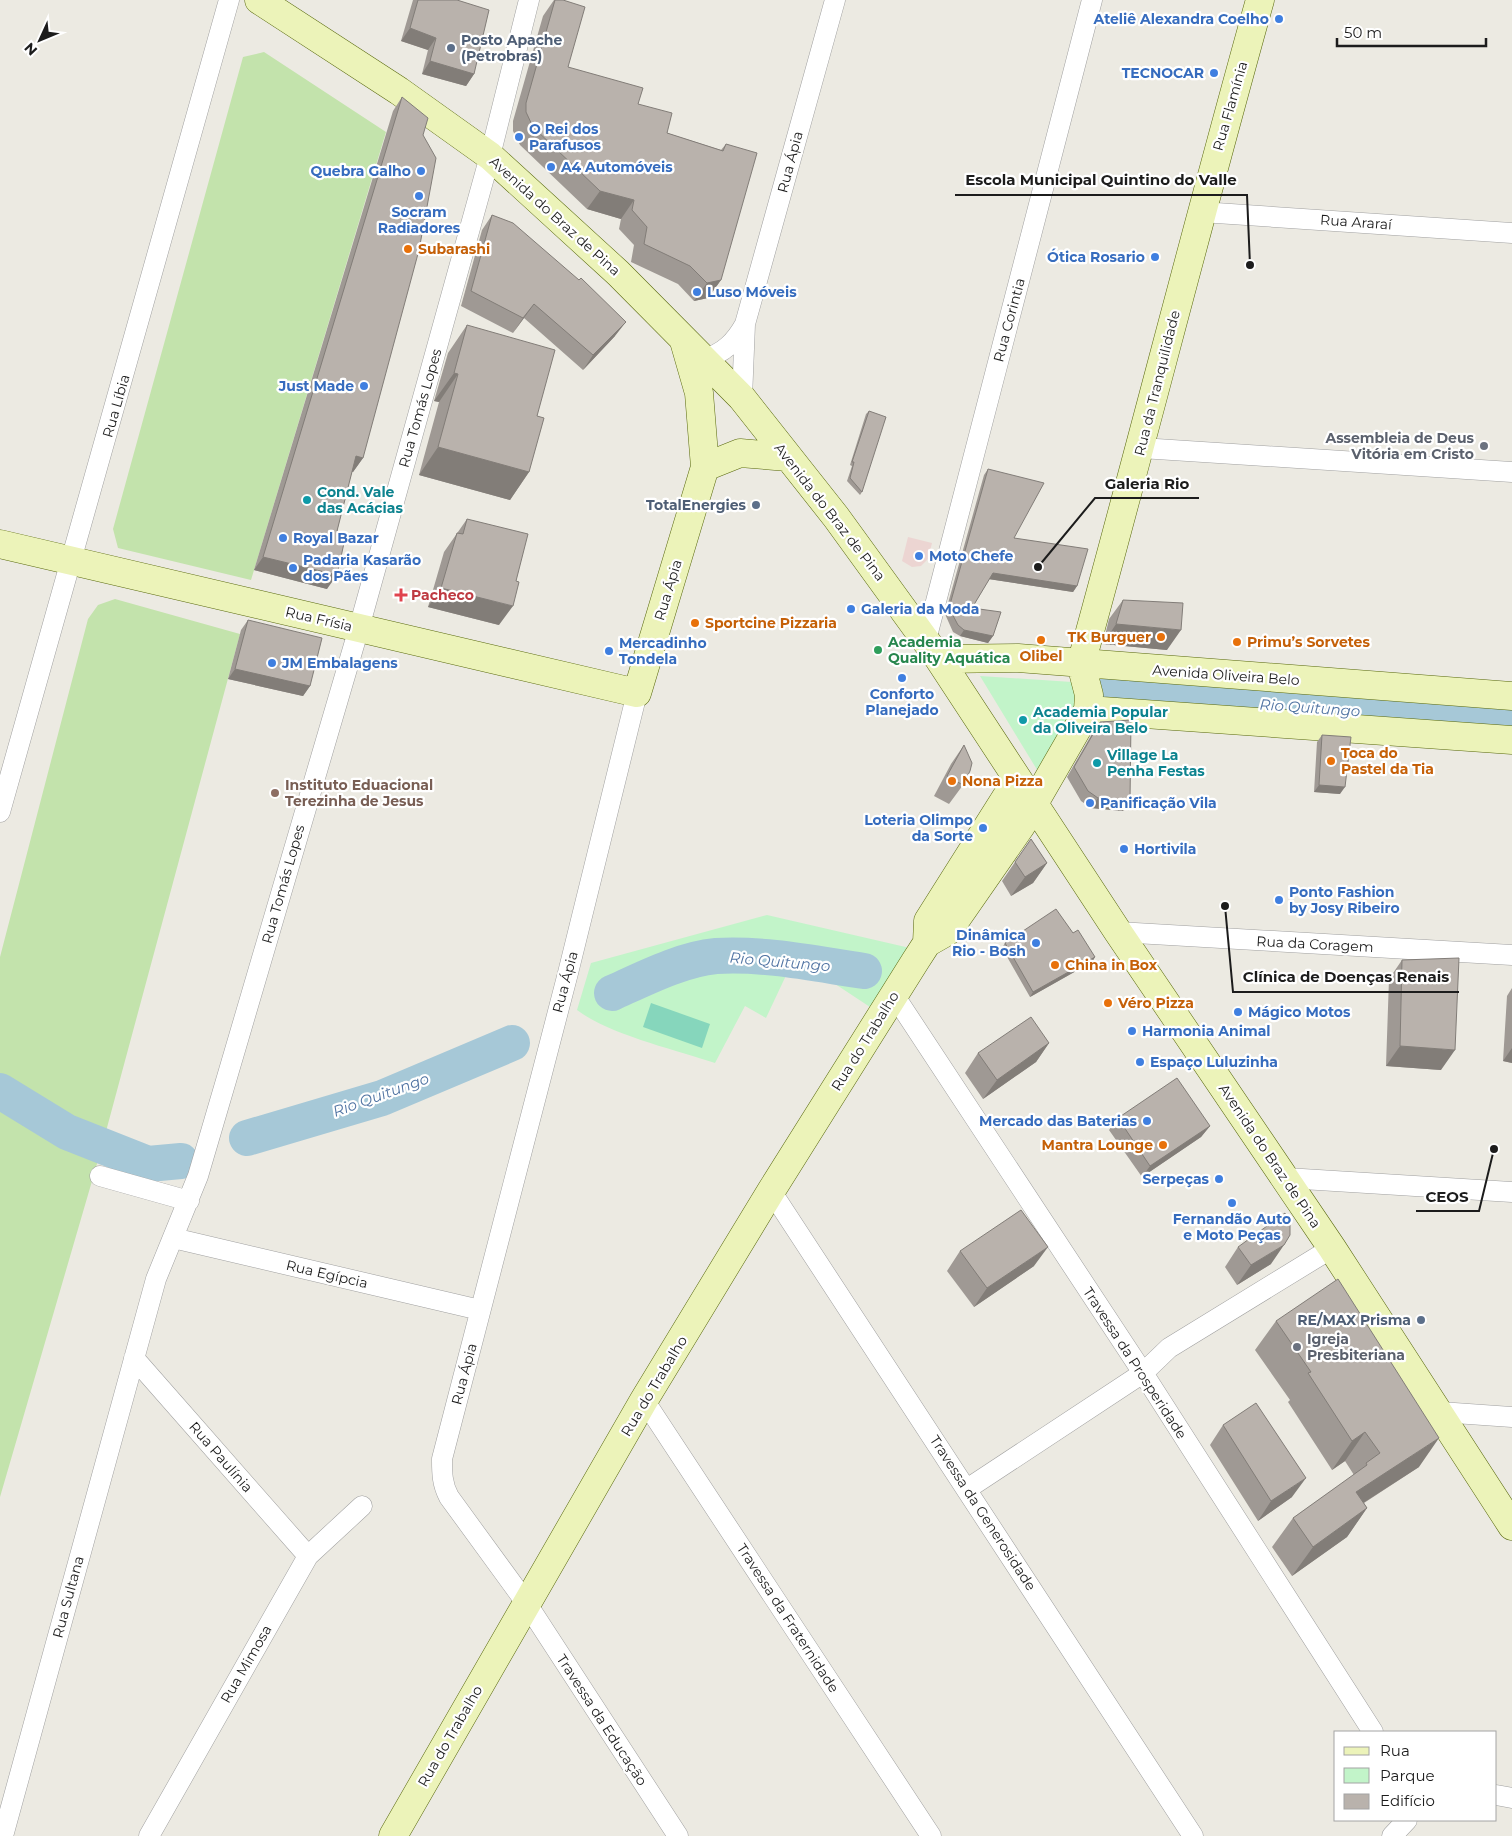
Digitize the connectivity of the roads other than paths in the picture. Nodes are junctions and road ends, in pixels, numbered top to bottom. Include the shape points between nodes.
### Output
1 (229, 0) edge
2 (259, 0) edge
3 (529, 0) edge
4 (835, 0) edge
5 (1092, 0) edge
6 (1260, 0) edge
7 (490, 156) junction
8 (1201, 212) junction
9 (1512, 233) edge
10 (745, 324) junction
11 (683, 338) junction
12 (704, 359) junction
13 (742, 398) junction
14 (1140, 448) junction
15 (788, 457) junction
16 (704, 467) junction
17 (1512, 472) edge
18 (0, 544) edge
19 (72, 561) junction
20 (358, 628) junction
21 (932, 650) junction
22 (1081, 664) junction
23 (637, 693) junction
24 (1512, 696) edge
25 (1088, 710) junction
26 (1512, 740) edge
27 (1017, 780) junction
28 (1034, 805) junction
29 (0, 812) edge
30 (1118, 932) junction
31 (927, 943) junction
32 (1512, 955) edge
33 (894, 995) junction
34 (100, 1176) dead end
35 (1286, 1178) junction
36 (771, 1191) junction
37 (1512, 1192) edge
38 (189, 1201) junction
39 (173, 1238) junction
40 (1332, 1248) junction
41 (480, 1310) junction
42 (134, 1358) junction
43 (1143, 1373) junction
44 (644, 1400) junction
45 (1440, 1412) junction
46 (1512, 1417) edge
47 (967, 1489) junction
48 (362, 1506) dead end
49 (1512, 1526) edge
50 (308, 1556) junction
51 (526, 1604) junction
52 (1372, 1731) edge
53 (1497, 1795) edge
54 (1512, 1798) edge
55 (1407, 1821) edge
56 (3, 1836) edge
57 (149, 1836) edge
58 (392, 1836) edge
59 (678, 1836) edge
60 (931, 1836) edge
61 (1193, 1836) edge
62 (1392, 1836) edge

1 - 19 street, Rua Líbia
2 - 7 street, Avenida do Braz de Pina via 399,91
3 - 7 street, Rua Tomás Lopes
4 - 10 street, Rua Ápia
5 - 21 street, Rua Corintia
6 - 8 street, Rua Flamínia
7 - 11 street, Avenida do Braz de Pina via 618,273
7 - 20 street, Rua Tomás Lopes
8 - 9 street, Rua Araraí
8 - 14 street, Rua da Tranquilidade
10 - 12 street, Rua Ápia via 737,340 716,356
10 - 13 street, Rua Ápia
11 - 12 street, Avenida do Braz de Pina
11 - 16 street, Rua Ápia via 699,392
12 - 13 street, Avenida do Braz de Pina
13 - 15 street, Avenida do Braz de Pina
14 - 17 street
14 - 22 street, Rua da Tranquilidade
15 - 16 street via 740,453
15 - 21 street, Avenida do Braz de Pina via 836,517
16 - 23 street, Rua Ápia
18 - 19 street, Rua Frísia
19 - 20 street, Rua Frísia
19 - 29 street, Rua Líbia
20 - 23 street, Rua Frísia
20 - 38 street, Rua Tomás Lopes via 248,1011
21 - 22 street, Avenida Oliveira Belo
21 - 27 street, Avenida do Braz de Pina
22 - 24 street, Avenida Oliveira Belo
22 - 25 street, Rua da Tranquilidade via 1089,695
23 - 41 street, Rua Ápia
25 - 26 street
25 - 28 street
27 - 28 street, Avenida do Braz de Pina
27 - 31 street, Rua do Trabalho via 928,921
28 - 30 street, Avenida do Braz de Pina
28 - 31 street, Rua do Trabalho via 948,932
30 - 32 street, Rua da Coragem
30 - 35 street, Avenida do Braz de Pina
31 - 33 street, Rua do Trabalho
33 - 36 street, Rua do Trabalho
33 - 43 street, Travessa da Prosperidade
34 - 38 street
35 - 37 street
35 - 40 street, Avenida do Braz de Pina
36 - 44 street, Rua do Trabalho
36 - 47 street, Travessa da Generosidade
38 - 39 street, Rua Tomás Lopes
39 - 41 street, Rua Egípcia
39 - 42 street, Rua Tomás Lopes via 156,1279
40 - 43 street via 1169,1348
40 - 45 street, Avenida do Braz de Pina
41 - 51 street, Rua Ápia via 442,1459 443,1486
42 - 50 street, Rua Paulínia
42 - 56 street, Rua Sultana
43 - 47 street
43 - 52 street, Travessa da Prosperidade
44 - 51 street, Rua do Trabalho
44 - 60 street, Travessa da Fraternidade
45 - 46 street
45 - 49 street, Avenida do Braz de Pina
47 - 61 street, Travessa da Generosidade
48 - 50 street, Rua Mimosa
50 - 57 street, Rua Mimosa
51 - 58 street, Rua do Trabalho
51 - 59 street, Travessa da Educação
53 - 54 street
55 - 62 street

